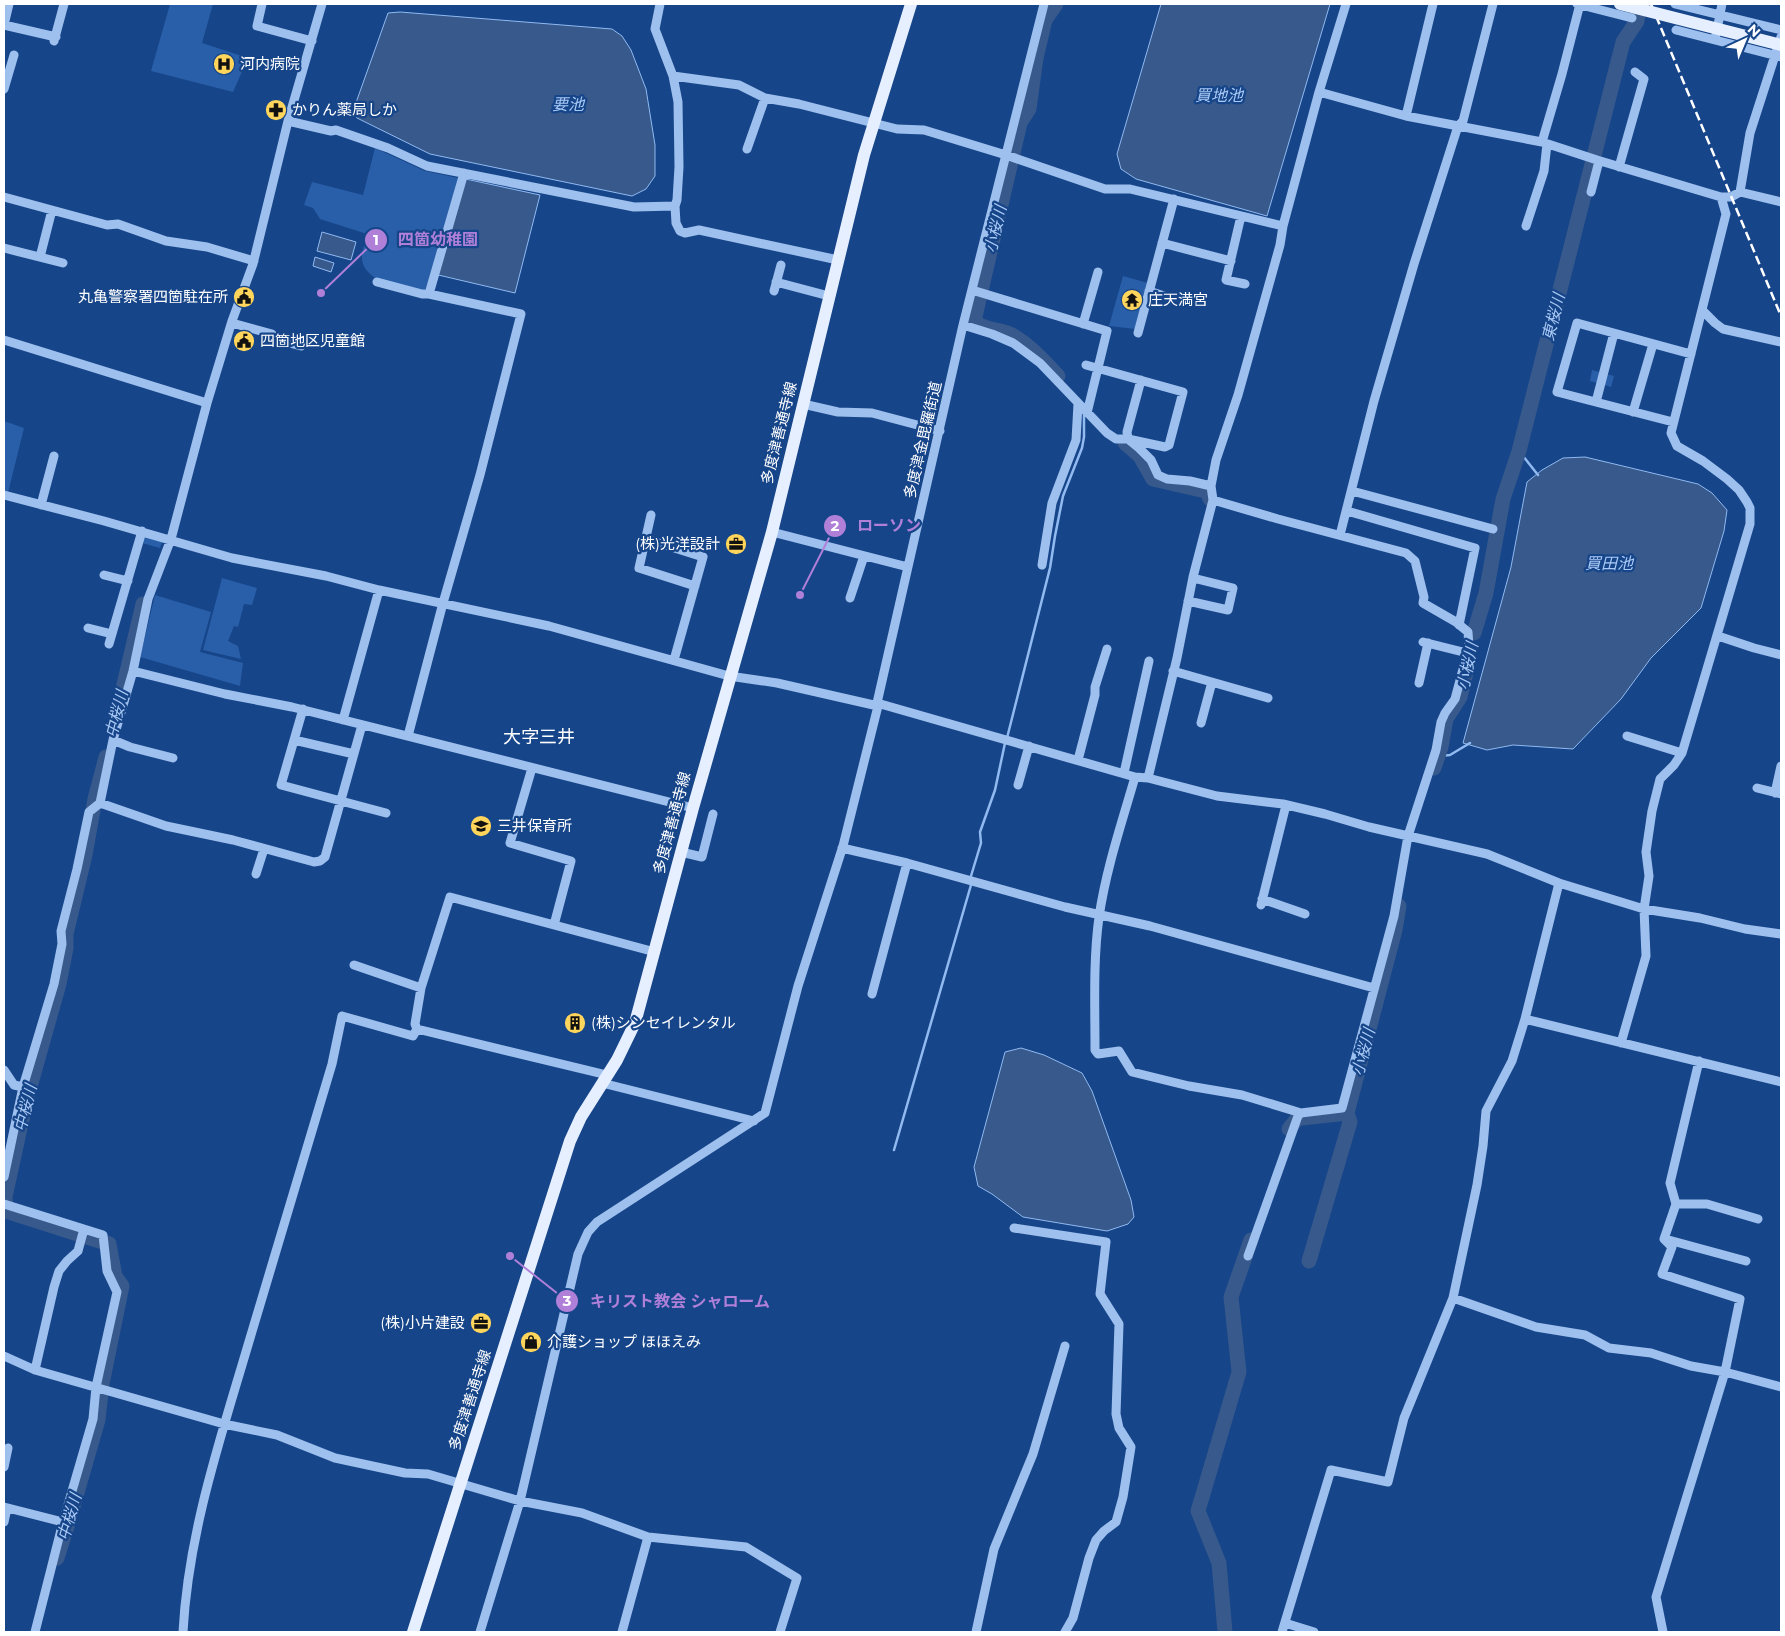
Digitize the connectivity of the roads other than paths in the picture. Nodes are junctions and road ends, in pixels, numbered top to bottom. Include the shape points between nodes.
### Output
1 (9, 4) edge
2 (64, 4) edge
3 (262, 4) edge
4 (322, 4) edge
5 (660, 4) edge
6 (911, 4) edge
7 (1044, 4) edge
8 (1346, 4) edge
9 (1433, 4) edge
10 (1494, 4) edge
11 (1579, 4) edge
12 (1620, 4) edge
13 (1675, 4) edge
14 (1722, 4) edge
15 (1721, 15) junction
16 (1632, 18) dead end
17 (4, 25) edge
18 (1676, 30) dead end
19 (1781, 30) edge
20 (1781, 37) edge
21 (1714, 40) junction
22 (312, 41) junction
23 (1779, 52) edge
24 (14, 55) dead end
25 (1635, 72) dead end
26 (673, 76) junction
27 (4, 89) edge
28 (1319, 92) junction
29 (765, 98) junction
30 (1406, 116) junction
31 (288, 121) junction
32 (746, 121) dead end
33 (874, 123) junction
34 (756, 124) junction
35 (1458, 126) junction
36 (1545, 143) junction
37 (747, 149) dead end
38 (1006, 154) junction
39 (1595, 160) junction
40 (1619, 167) junction
41 (464, 173) junction
42 (1591, 192) dead end
43 (1740, 192) junction
44 (4, 197) edge
45 (1721, 197) junction
46 (1174, 200) junction
47 (1781, 202) edge
48 (675, 206) junction
49 (52, 210) junction
50 (1241, 216) junction
51 (1283, 226) junction
52 (1526, 226) dead end
53 (1162, 243) junction
54 (4, 248) edge
55 (40, 257) junction
56 (838, 260) junction
57 (254, 261) junction
58 (1230, 261) junction
59 (63, 263) dead end
60 (781, 265) dead end
61 (1098, 272) dead end
62 (377, 282) dead end
63 (1245, 284) dead end
64 (972, 290) junction
65 (1149, 292) junction
66 (430, 294) junction
67 (829, 296) junction
68 (1167, 297) dead end
69 (1702, 310) junction
70 (232, 323) junction
71 (1083, 324) junction
72 (963, 325) junction
73 (1138, 333) dead end
74 (1614, 333) junction
75 (4, 340) edge
76 (1781, 342) edge
77 (1653, 344) junction
78 (301, 346) dead end
79 (1691, 354) junction
80 (1086, 365) dead end
81 (1097, 368) junction
82 (1141, 380) junction
83 (207, 402) junction
84 (1596, 402) junction
85 (803, 404) junction
86 (1078, 404) junction
87 (1633, 412) junction
88 (1086, 413) junction
89 (1674, 422) junction
90 (940, 432) junction
91 (1128, 439) junction
92 (54, 456) dead end
93 (1212, 486) junction
94 (1352, 491) junction
95 (4, 495) edge
96 (1214, 500) junction
97 (41, 504) junction
98 (1347, 511) junction
99 (651, 515) dead end
100 (1493, 529) dead end
101 (142, 531) junction
102 (772, 532) junction
103 (1340, 535) junction
104 (171, 539) junction
105 (646, 539) junction
106 (864, 556) junction
107 (1042, 565) dead end
108 (908, 567) junction
109 (104, 575) dead end
110 (1192, 578) junction
111 (128, 581) junction
112 (695, 586) junction
113 (379, 590) junction
114 (850, 598) dead end
115 (1188, 601) junction
116 (443, 603) junction
117 (1460, 622) junction
118 (88, 628) dead end
119 (112, 634) junction
120 (1718, 636) junction
121 (109, 644) dead end
122 (1107, 649) dead end
123 (1467, 653) junction
124 (1781, 654) edge
125 (674, 660) junction
126 (1149, 661) dead end
127 (133, 670) junction
128 (1174, 671) junction
129 (729, 676) junction
130 (1212, 682) junction
131 (1419, 683) dead end
132 (1268, 698) dead end
133 (877, 705) junction
134 (303, 710) junction
135 (344, 720) junction
136 (1201, 724) dead end
137 (362, 725) junction
138 (408, 736) junction
139 (1628, 736) dead end
140 (114, 740) junction
141 (294, 740) junction
142 (1029, 746) junction
143 (1682, 753) junction
144 (354, 754) junction
145 (173, 758) dead end
146 (1078, 760) junction
147 (1781, 766) edge
148 (532, 768) junction
149 (1124, 773) junction
150 (1135, 777) junction
151 (1148, 778) junction
152 (1018, 785) dead end
153 (1757, 788) dead end
154 (1778, 794) edge
155 (341, 801) junction
156 (1286, 805) junction
157 (97, 806) junction
158 (692, 808) junction
159 (386, 813) dead end
160 (713, 814) dead end
161 (1408, 836) junction
162 (842, 848) junction
163 (264, 849) junction
164 (681, 852) junction
165 (907, 863) junction
166 (256, 874) dead end
167 (1559, 883) junction
168 (1644, 909) junction
169 (1305, 914) dead end
170 (1099, 915) junction
171 (554, 925) junction
172 (1781, 934) edge
173 (655, 952) junction
174 (354, 965) dead end
175 (421, 988) junction
176 (1374, 988) junction
177 (872, 994) dead end
178 (1525, 1018) junction
179 (417, 1029) junction
180 (1621, 1043) junction
181 (1699, 1061) junction
182 (4, 1070) edge
183 (605, 1079) junction
184 (1781, 1082) edge
185 (23, 1088) junction
186 (1298, 1117) junction
187 (754, 1121) junction
188 (4, 1177) edge
189 (1676, 1204) junction
190 (6, 1205) edge
191 (1758, 1219) dead end
192 (1014, 1228) dead end
193 (83, 1232) junction
194 (1664, 1239) junction
195 (1248, 1256) dead end
196 (1746, 1260) dead end
197 (1453, 1298) junction
198 (1065, 1346) dead end
199 (4, 1356) edge
200 (35, 1370) junction
201 (1725, 1372) junction
202 (1781, 1387) edge
203 (100, 1389) junction
204 (224, 1424) junction
205 (8, 1448) dead end
206 (4, 1467) edge
207 (461, 1482) junction
208 (520, 1501) junction
209 (5, 1508) edge
210 (4, 1522) edge
211 (62, 1522) junction
212 (648, 1537) junction
213 (1285, 1623) junction
214 (35, 1632) edge
215 (183, 1632) edge
216 (413, 1632) edge
217 (480, 1632) edge
218 (622, 1632) edge
219 (780, 1632) edge
220 (976, 1632) edge
221 (1065, 1632) edge
222 (1282, 1632) edge
223 (1314, 1632) edge
224 (1663, 1632) edge

1 - 17 street
2 - 17 street via 55,39
3 - 22 street via 257,26
4 - 22 street
5 - 26 street via 655,29
6 - 33 main road, 多度津善通寺線
7 - 38 street, 多度津金毘羅街道
8 - 28 street
9 - 30 street
10 - 35 street via 1463,121
11 - 16 street
11 - 36 street
12 - 23 main road, bridge
13 - 15 street
14 - 15 street
15 - 19 street
15 - 21 street
18 - 21 street
20 - 23 street
21 - 23 street
22 - 31 street
23 - 43 street via 1750,133
24 - 27 street
25 - 40 street via 1644,79
26 - 29 street via 739,85
26 - 48 street via 679,130
28 - 30 street
28 - 51 street
29 - 33 street
29 - 34 street
30 - 35 street
31 - 41 street via 336,130 427,166
31 - 57 street
32 - 34 street
33 - 38 street via 897,129 924,130
33 - 56 main road, 多度津善通寺線
34 - 37 street
35 - 36 street
35 - 94 street via 1411,273
36 - 39 street
36 - 52 street via 1544,171
38 - 46 street via 1105,189 1130,189
38 - 64 street, 多度津金毘羅街道
39 - 40 street
39 - 42 street
40 - 45 street
41 - 48 street via 634,206
41 - 66 street
43 - 45 street via 1731,197
43 - 47 street
44 - 49 street
45 - 69 street via 1726,214
46 - 50 street
46 - 53 street
48 - 56 street via 676,223 685,233 699,230
49 - 55 street
49 - 57 street via 107,225 118,224 166,241 207,247
50 - 51 street
50 - 58 street
51 - 93 street via 1238,395 1216,460
53 - 58 street
53 - 65 street
54 - 55 street
55 - 59 street
56 - 67 main road, 多度津善通寺線
57 - 70 street
58 - 63 street via 1226,280
60 - 67 street via 775,287
61 - 71 street via 1097,292
62 - 66 street
64 - 71 street
64 - 72 street, 多度津金毘羅街道
65 - 68 street
65 - 73 street
66 - 116 street via 521,314
67 - 85 main road, 多度津善通寺線
69 - 76 street via 1723,329
69 - 79 street
70 - 78 street
70 - 83 street
71 - 81 street via 1106,331
72 - 86 street via 1013,343 1040,363
72 - 90 street, 多度津金毘羅街道
74 - 77 street
74 - 84 street
74 - 84 street via 1577,323 1557,392
75 - 83 street
77 - 79 street
77 - 87 street
79 - 89 street
80 - 81 street
81 - 82 street
81 - 88 street
82 - 91 street
82 - 91 street via 1183,392 1169,445 1165,447
83 - 104 street
84 - 87 street
85 - 90 street via 838,412 872,413
85 - 102 main road, 多度津善通寺線
86 - 88 street
86 - 107 street via 1076,440 1052,503
87 - 89 street
88 - 91 street via 1116,439
89 - 120 street via 1671,433 1677,446 1727,479 1750,508 1750,524
90 - 108 street, 多度津金毘羅街道
91 - 93 street via 1151,460 1158,475
92 - 97 street
93 - 96 street
94 - 98 street
94 - 100 street
95 - 97 street
96 - 103 street
96 - 110 street
97 - 101 street
98 - 103 street
98 - 117 street via 1475,548
99 - 105 street
101 - 104 street
101 - 111 street
102 - 106 street
102 - 129 main road, 多度津善通寺線
103 - 117 street via 1406,553 1415,561 1423,600
104 - 113 street via 232,558
104 - 127 street via 148,599
105 - 112 street via 639,568
105 - 112 street via 703,556
106 - 108 street
106 - 114 street
108 - 133 street, 多度津金毘羅街道
109 - 111 street
110 - 115 street
110 - 115 street via 1232,588 1228,610
111 - 119 street
112 - 125 street
113 - 116 street
113 - 135 street
115 - 128 street
116 - 125 street via 549,626
116 - 138 street
117 - 123 street via 1468,632
118 - 119 street
119 - 121 street
120 - 124 street
120 - 143 street
122 - 146 street
123 - 131 street via 1425,642
123 - 161 street via 1454,699 1441,722 1436,750
125 - 129 street
126 - 149 street via 1130,727
127 - 134 street
127 - 140 street
128 - 130 street
128 - 151 street
129 - 133 street via 778,683
129 - 158 main road, 多度津善通寺線
130 - 132 street
130 - 136 street
133 - 142 street
133 - 162 street, 多度津金毘羅街道
134 - 135 street
134 - 141 street
135 - 137 street
137 - 138 street
137 - 144 street
138 - 148 street
139 - 143 street via 1646,747
140 - 145 street
140 - 157 street
141 - 144 street
141 - 155 street via 281,785
142 - 146 street
142 - 152 street
143 - 168 street via 1660,779 1652,811 1646,852 1649,876
144 - 155 street
146 - 149 street
147 - 154 street
148 - 158 street
148 - 171 street via 510,843 571,860
149 - 150 street
150 - 151 street
150 - 170 street
151 - 156 street via 1217,796
153 - 154 street
155 - 159 street
155 - 163 street via 326,856 320,861
156 - 161 street
156 - 169 street via 1262,902
157 - 163 street
157 - 185 street via 89,812 61,931 62,944 54,984
158 - 164 main road, 多度津善通寺線
160 - 164 street via 702,857
161 - 167 street via 1487,854
161 - 176 street via 1394,916
162 - 165 street
162 - 187 street, 多度津金毘羅街道 via 798,986 765,1113
163 - 166 street
164 - 173 main road, 多度津善通寺線
165 - 170 street
165 - 177 street
167 - 168 street
167 - 178 street
168 - 172 street
168 - 180 street via 1646,956
170 - 176 street
170 - 186 street via 1094,968 1095,1050 1098,1054 1119,1051 1132,1072 1242,1095
171 - 173 street
171 - 175 street via 450,896
173 - 183 main road, 多度津善通寺線 via 635,1023
174 - 175 street
175 - 179 street
176 - 186 street via 1342,1108
178 - 180 street
178 - 197 street via 1512,1061 1486,1111 1477,1185
179 - 183 street
179 - 204 street via 413,1036 342,1016 332,1064
180 - 181 street
181 - 184 street
181 - 189 street via 1670,1183
182 - 185 street via 14,1084
183 - 187 street
183 - 207 main road, 多度津善通寺線 via 581,1117 564,1159
185 - 188 street
186 - 195 street
187 - 208 street via 597,1222 588,1232 578,1254
189 - 191 street via 1707,1204
189 - 194 street
190 - 193 street
192 - 221 street via 1106,1242 1100,1294 1119,1324 1116,1414 1119,1428 1131,1447 1123,1497 1116,1522 1096,1540
193 - 200 street via 78,1251 59,1271
193 - 203 street via 103,1235 107,1270 117,1292
194 - 196 street
194 - 201 street via 1672,1247 1662,1274 1740,1299
197 - 201 street via 1536,1327 1585,1335 1609,1348 1651,1353 1691,1366
197 - 213 street via 1404,1418 1388,1482 1332,1470
198 - 220 street via 1033,1454 994,1549
199 - 200 street
200 - 203 street
201 - 202 street
201 - 224 street via 1656,1597
203 - 204 street
203 - 211 street
204 - 207 street via 277,1435 335,1458
204 - 215 street via 191,1565
205 - 206 street
207 - 208 street
207 - 216 main road, 多度津善通寺線
208 - 212 street via 582,1514
208 - 217 street
209 - 210 street
209 - 211 street
211 - 214 street
212 - 218 street
212 - 219 street via 746,1547 797,1578
213 - 222 street
213 - 223 street

